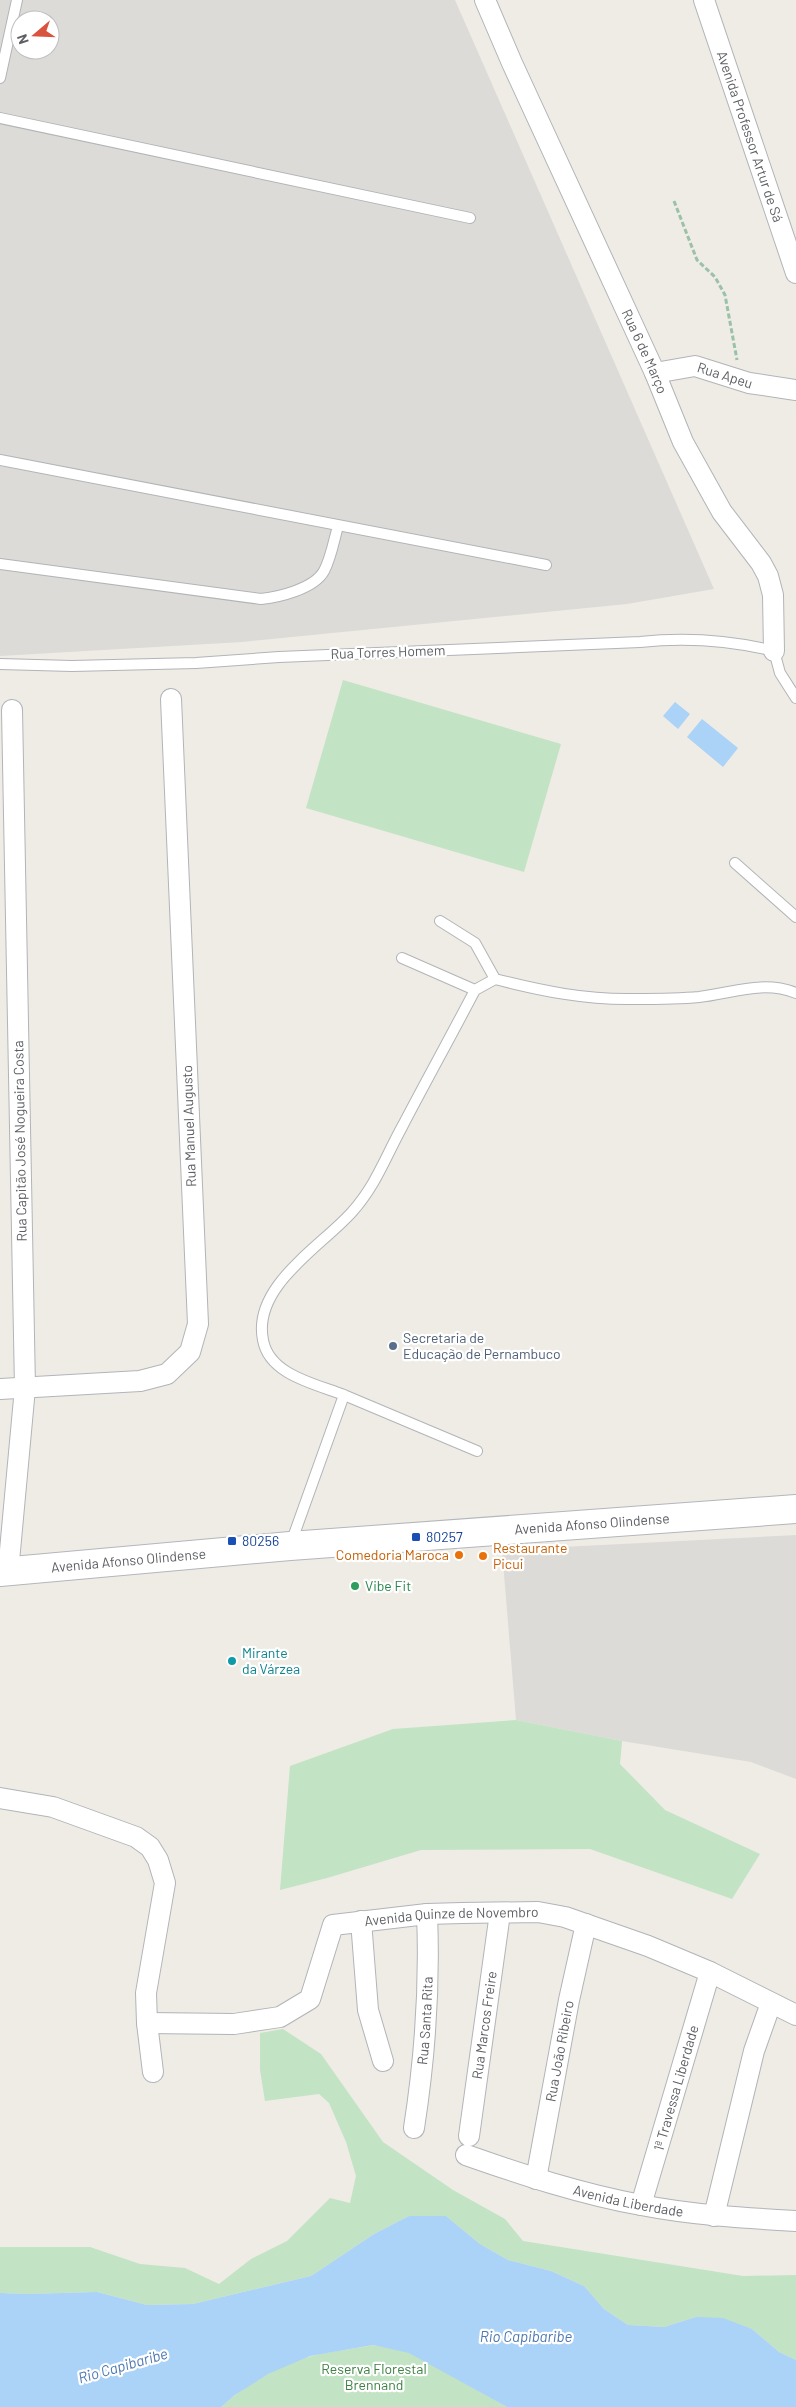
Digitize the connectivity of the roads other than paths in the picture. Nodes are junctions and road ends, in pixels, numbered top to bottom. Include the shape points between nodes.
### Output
1 (17, 0) edge
2 (485, 0) edge
3 (704, 0) edge
4 (0, 78) edge
5 (0, 118) edge
6 (470, 218) dead end
7 (796, 273) edge
8 (656, 373) junction
9 (796, 390) edge
10 (0, 460) edge
11 (338, 526) junction
12 (0, 564) edge
13 (546, 565) dead end
14 (774, 651) junction
15 (0, 664) edge
16 (796, 698) edge
17 (171, 699) dead end
18 (12, 710) dead end
19 (735, 863) dead end
20 (796, 917) edge
21 (440, 921) dead end
22 (402, 958) dead end
23 (495, 979) junction
24 (475, 990) junction
25 (796, 992) edge
26 (0, 1388) edge
27 (25, 1388) junction
28 (344, 1395) junction
29 (477, 1451) dead end
30 (796, 1509) edge
31 (290, 1546) junction
32 (4, 1572) edge
33 (0, 1798) edge
34 (500, 1913) junction
35 (427, 1914) junction
36 (361, 1921) junction
37 (586, 1924) junction
38 (710, 1972) junction
39 (771, 2003) junction
40 (796, 2015) edge
41 (146, 2023) junction
42 (383, 2061) dead end
43 (153, 2072) dead end
44 (414, 2128) dead end
45 (467, 2146) joint
46 (536, 2179) junction
47 (641, 2205) junction
48 (714, 2216) junction
49 (796, 2221) edge

1 - 4 lane
2 - 8 street, Rua 6 de Março
3 - 7 street, Avenida Professor Artur de Sá
5 - 6 lane
8 - 9 street, Rua Apeu via 695,366 740,380
8 - 14 street, Rua 6 de Março via 683,442 722,512 768,576 773,595
10 - 11 lane
11 - 12 lane via 324,572 306,586 284,596 260,599
11 - 13 lane
14 - 15 lane, Rua Torres Homem via 740,643 675,638 186,664
14 - 16 lane, Rua 6 de Março via 780,673
17 - 27 street, Rua Manuel Augusto via 198,1324 190,1352 167,1374 140,1381
18 - 27 street, Rua Capitão José Nogueira Costa
19 - 20 lane
21 - 23 lane via 475,943
22 - 24 lane
23 - 24 lane
23 - 25 lane via 552,994 606,999 699,997 758,986 781,987
24 - 28 lane via 369,1192 271,1294 263,1320 263,1340 268,1354 278,1367
26 - 27 street, Rua Manuel Augusto
27 - 32 street, Rua Capitão José Nogueira Costa
28 - 29 lane
28 - 31 lane
30 - 31 main road, Avenida Afonso Olindense
31 - 32 main road, Avenida Afonso Olindense
33 - 41 street via 54,1807 136,1838 150,1847 165,1883 146,1993
34 - 35 street, Avenida Quinze de Novembro
34 - 37 street, Avenida Quinze de Novembro via 538,1912
34 - 45 street, Rua Marcos Freire
35 - 36 street, Avenida Quinze de Novembro
35 - 44 street, Rua Santa Rita via 425,2021
36 - 41 street, Avenida Quinze de Novembro via 333,1925 310,1999 280,2017 234,2024
36 - 42 street via 368,2010
37 - 38 street, Avenida Quinze de Novembro
37 - 46 street, Rua João Ribeiro
38 - 39 street, Avenida Quinze de Novembro
38 - 47 street, 1ª Travessa Liberdade
39 - 40 street, Avenida Quinze de Novembro
39 - 48 street via 754,2051
41 - 43 street
45 - 46 street, Avenida Liberdade
46 - 47 street, Avenida Liberdade
47 - 48 street, Avenida Liberdade
48 - 49 street, Avenida Liberdade

